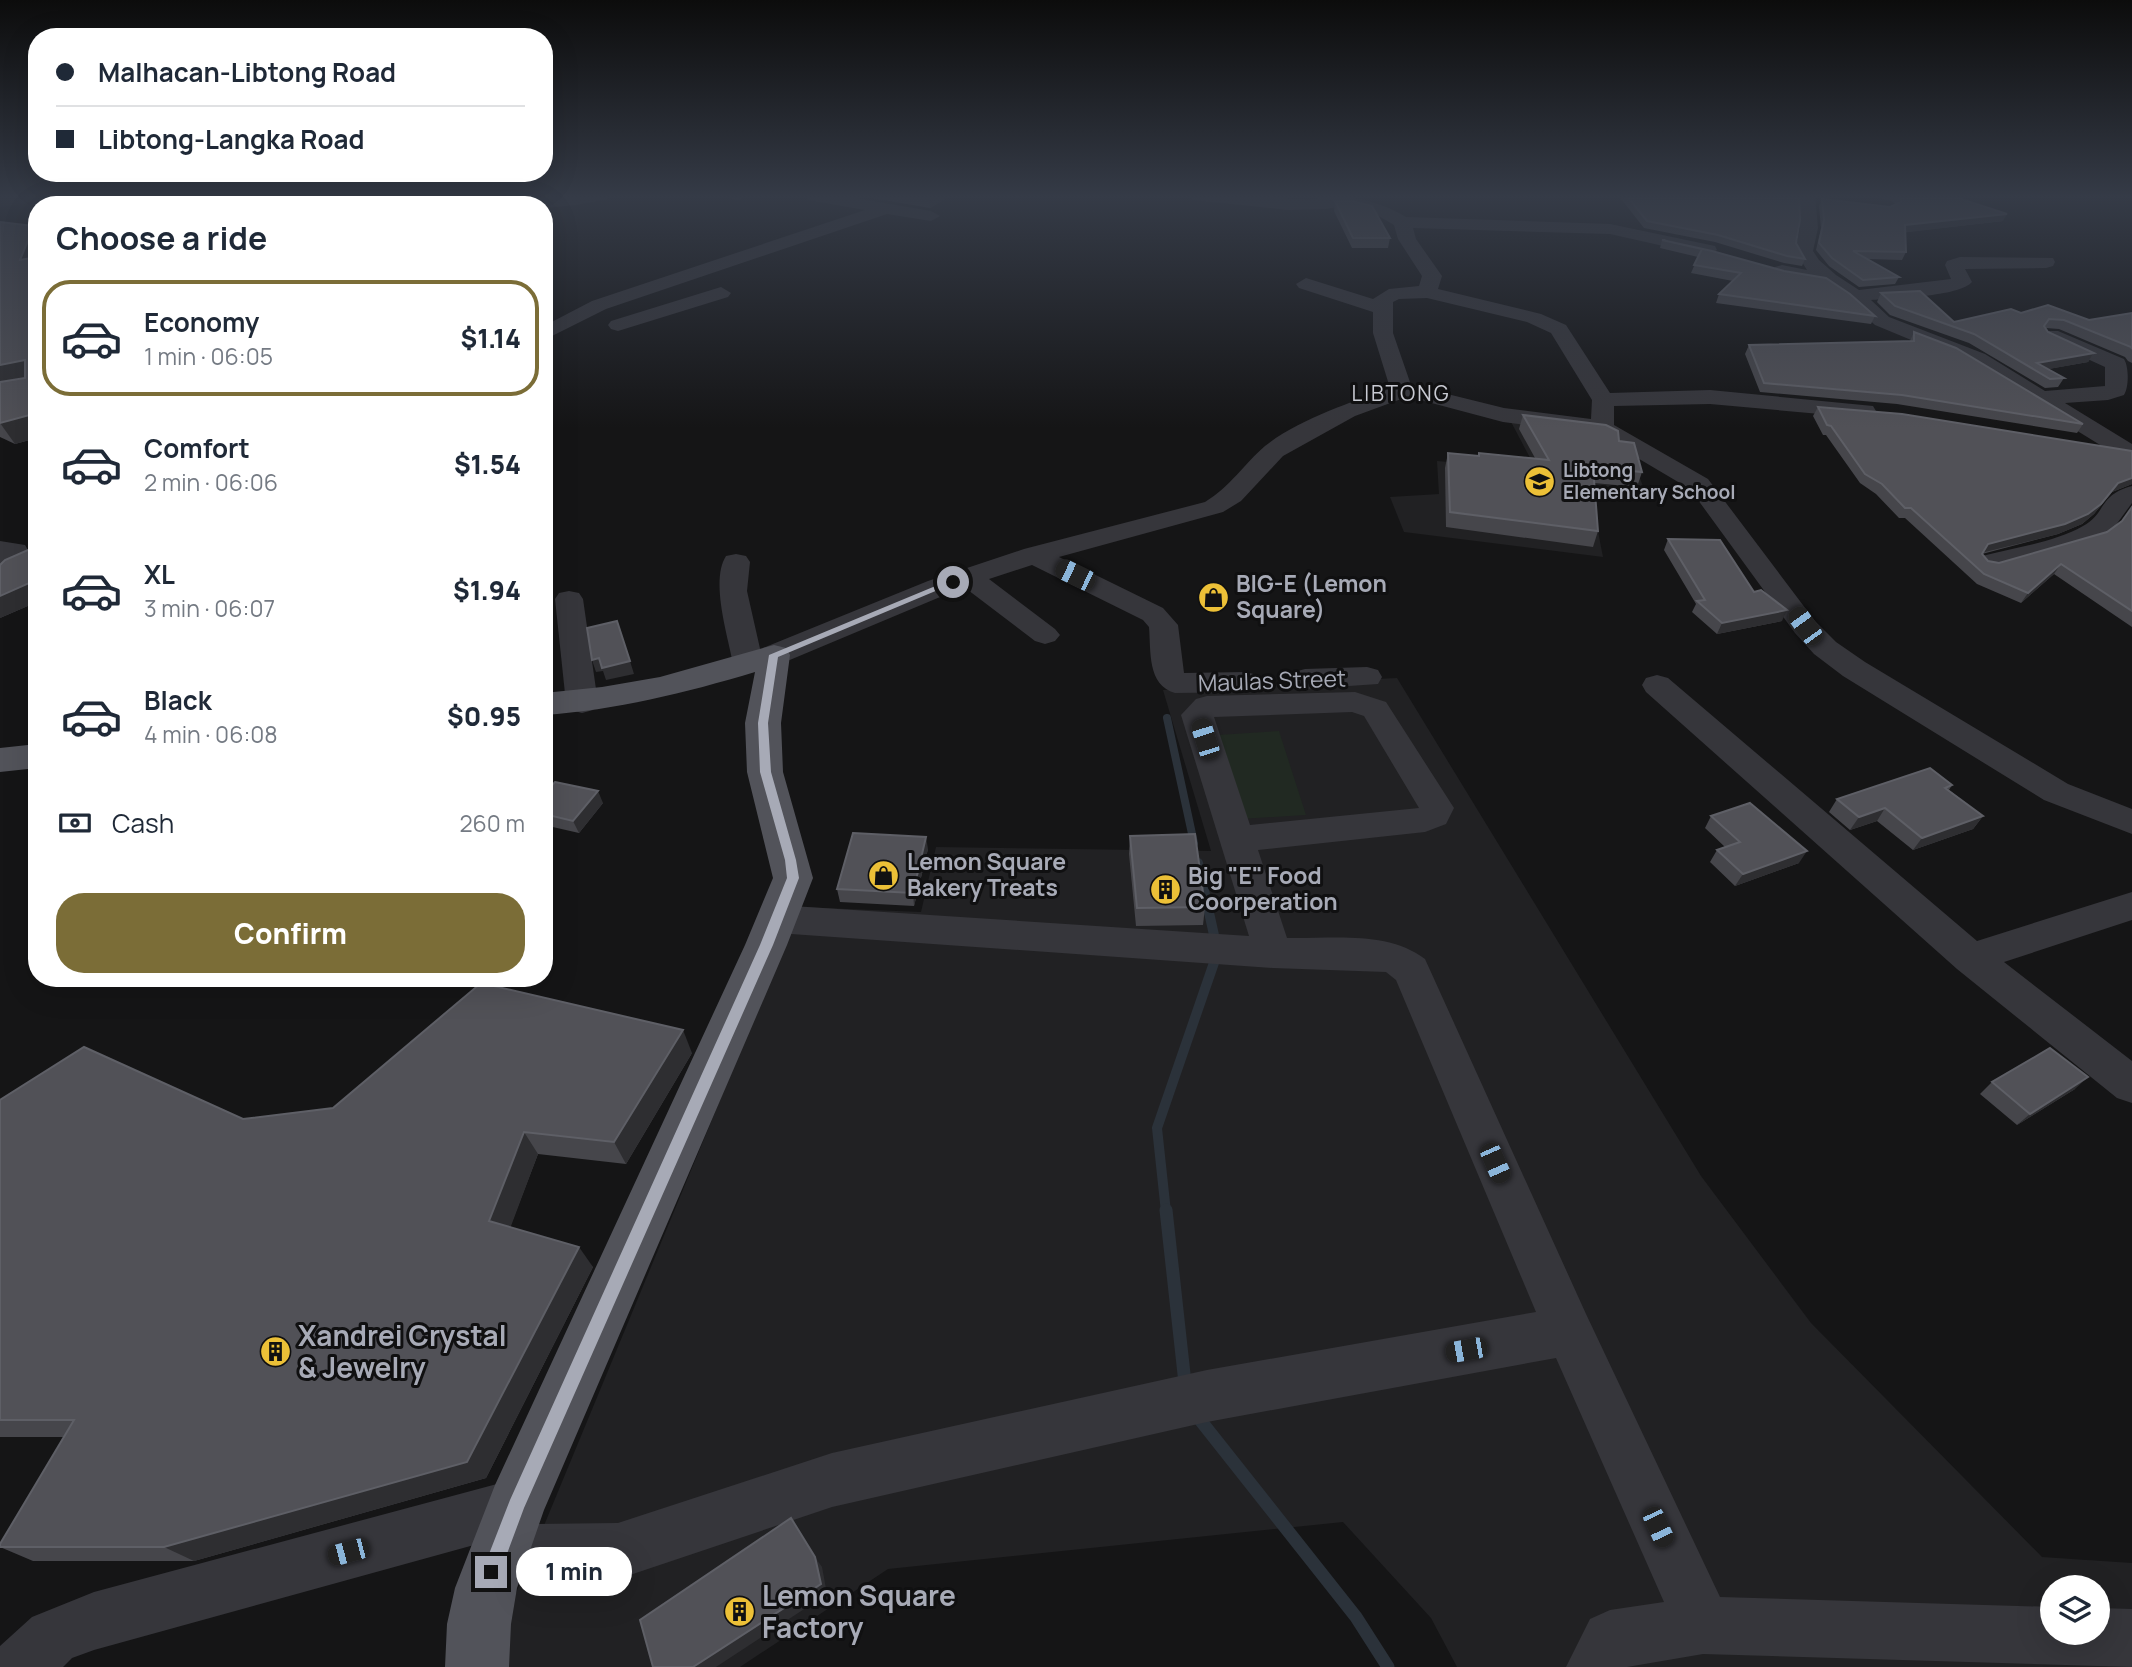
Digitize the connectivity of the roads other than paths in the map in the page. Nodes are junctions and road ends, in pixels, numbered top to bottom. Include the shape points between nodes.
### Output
1 (695, 273) edge
2 (1430, 273) edge
3 (1797, 273) edge
4 (1822, 273) edge
5 (1958, 273) edge
6 (1829, 279) junction
7 (1306, 284) dead end
8 (1427, 292) junction
9 (721, 293) dead end
10 (1855, 296) junction
11 (1381, 308) junction
12 (572, 320) junction
13 (618, 325) junction
14 (553, 330) edge
15 (656, 333) dead end
16 (2051, 335) edge
17 (2124, 367) edge
18 (1402, 391) junction
19 (2040, 398) junction
20 (1884, 413) edge
21 (1603, 414) junction
22 (2073, 442) edge
23 (2130, 454) edge
24 (2132, 494) edge
25 (0, 549) edge
26 (1034, 555) junction
27 (736, 562) dead end
28 (1992, 562) edge
29 (28, 565) edge
30 (0, 576) edge
31 (968, 577) junction
32 (569, 599) dead end
33 (1045, 635) dead end
34 (761, 659) junction
35 (1367, 677) dead end
36 (1657, 685) dead end
37 (582, 703) junction
38 (553, 705) edge
39 (28, 757) edge
40 (0, 760) edge
41 (2132, 822) edge
42 (1238, 839) junction
43 (2132, 905) edge
44 (777, 919) junction
45 (1273, 953) junction
46 (1971, 958) junction
47 (2132, 1085) edge
48 (1569, 1331) junction
49 (516, 1506) junction
50 (497, 1556) junction
51 (1703, 1625) junction
52 (2132, 1638) edge
53 (21, 1667) edge
54 (477, 1667) edge
55 (1595, 1667) edge

1 - 12 street via 599,305
2 - 8 street
3 - 6 street
4 - 6 street
5 - 10 street via 1962,282 1949,286
6 - 10 street
7 - 11 street
8 - 11 street via 1396,293 1383,299
8 - 21 street via 1534,318 1559,329
9 - 13 street
10 - 19 street via 1882,321 1960,350
11 - 18 street via 1382,333
12 - 13 street
12 - 14 street
13 - 15 street
16 - 17 street
17 - 19 street via 2113,375 2116,390
18 - 21 street via 1503,415
18 - 26 street via 1347,411 1282,446 1224,502
19 - 23 street
20 - 21 street via 1710,397
21 - 41 street via 1699,484 1825,648 2056,792
22 - 23 street
24 - 28 street via 2117,500 2099,528 2081,537
25 - 30 street via 17,555
26 - 31 street
26 - 35 street, Maulas Street via 1153,614 1163,625 1170,679 1175,683
27 - 34 street via 733,591
29 - 30 street
31 - 33 street
31 - 34 street
32 - 37 street
34 - 37 main road
34 - 44 main road via 765,772 793,878
36 - 46 street
37 - 38 main road
39 - 40 main road
42 - 42 street via 1425,820 1437,808 1376,709 1366,704 1207,706 1197,715
42 - 45 street
43 - 46 street
44 - 45 street
44 - 49 main road
45 - 48 street via 1378,955 1396,959 1411,970
46 - 47 street
48 - 50 street via 1207,1396 846,1477 618,1551 547,1550
48 - 51 street
49 - 50 main road
49 - 53 street via 94,1621 52,1637
50 - 54 main road via 484,1600
51 - 52 street
51 - 55 street via 1610,1639

